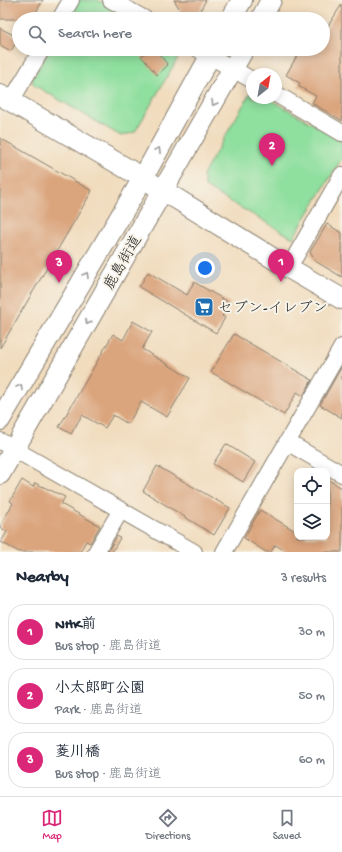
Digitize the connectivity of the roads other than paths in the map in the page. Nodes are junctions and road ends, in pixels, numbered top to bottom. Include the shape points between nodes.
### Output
1 (71, 0) edge
2 (111, 0) edge
3 (242, 0) edge
4 (271, 0) edge
5 (64, 12) edge
6 (132, 12) edge
7 (235, 12) edge
8 (265, 12) edge
9 (37, 56) edge
10 (205, 56) edge
11 (215, 56) edge
12 (240, 56) edge
13 (233, 69) junction
14 (246, 77) edge
15 (5, 98) edge
16 (282, 98) edge
17 (342, 133) edge
18 (342, 175) edge
19 (142, 178) junction
20 (163, 191) junction
21 (295, 257) dead end
22 (342, 298) edge
23 (342, 346) edge
24 (0, 420) edge
25 (287, 442) junction
26 (7, 445) edge
27 (0, 474) edge
28 (342, 474) edge
29 (121, 510) junction
30 (96, 552) edge
31 (194, 552) edge
32 (224, 552) edge

1 - 5 street
2 - 6 street
3 - 7 street
4 - 8 street
9 - 15 street
19 -> 10 street, 鹿島街道
11 - 13 street
12 - 13 street, 鹿島街道
13 - 14 street
13 -> 20 street, 鹿島街道
15 - 19 street
16 - 17 street
18 - 21 street
19 - 20 street
24 -> 19 street, 鹿島街道
20 - 22 street
20 -> 26 street, 鹿島街道
23 - 25 street
25 - 28 street
25 - 32 street
26 - 27 street, 鹿島街道
26 - 29 street
29 - 30 street
29 - 31 street

